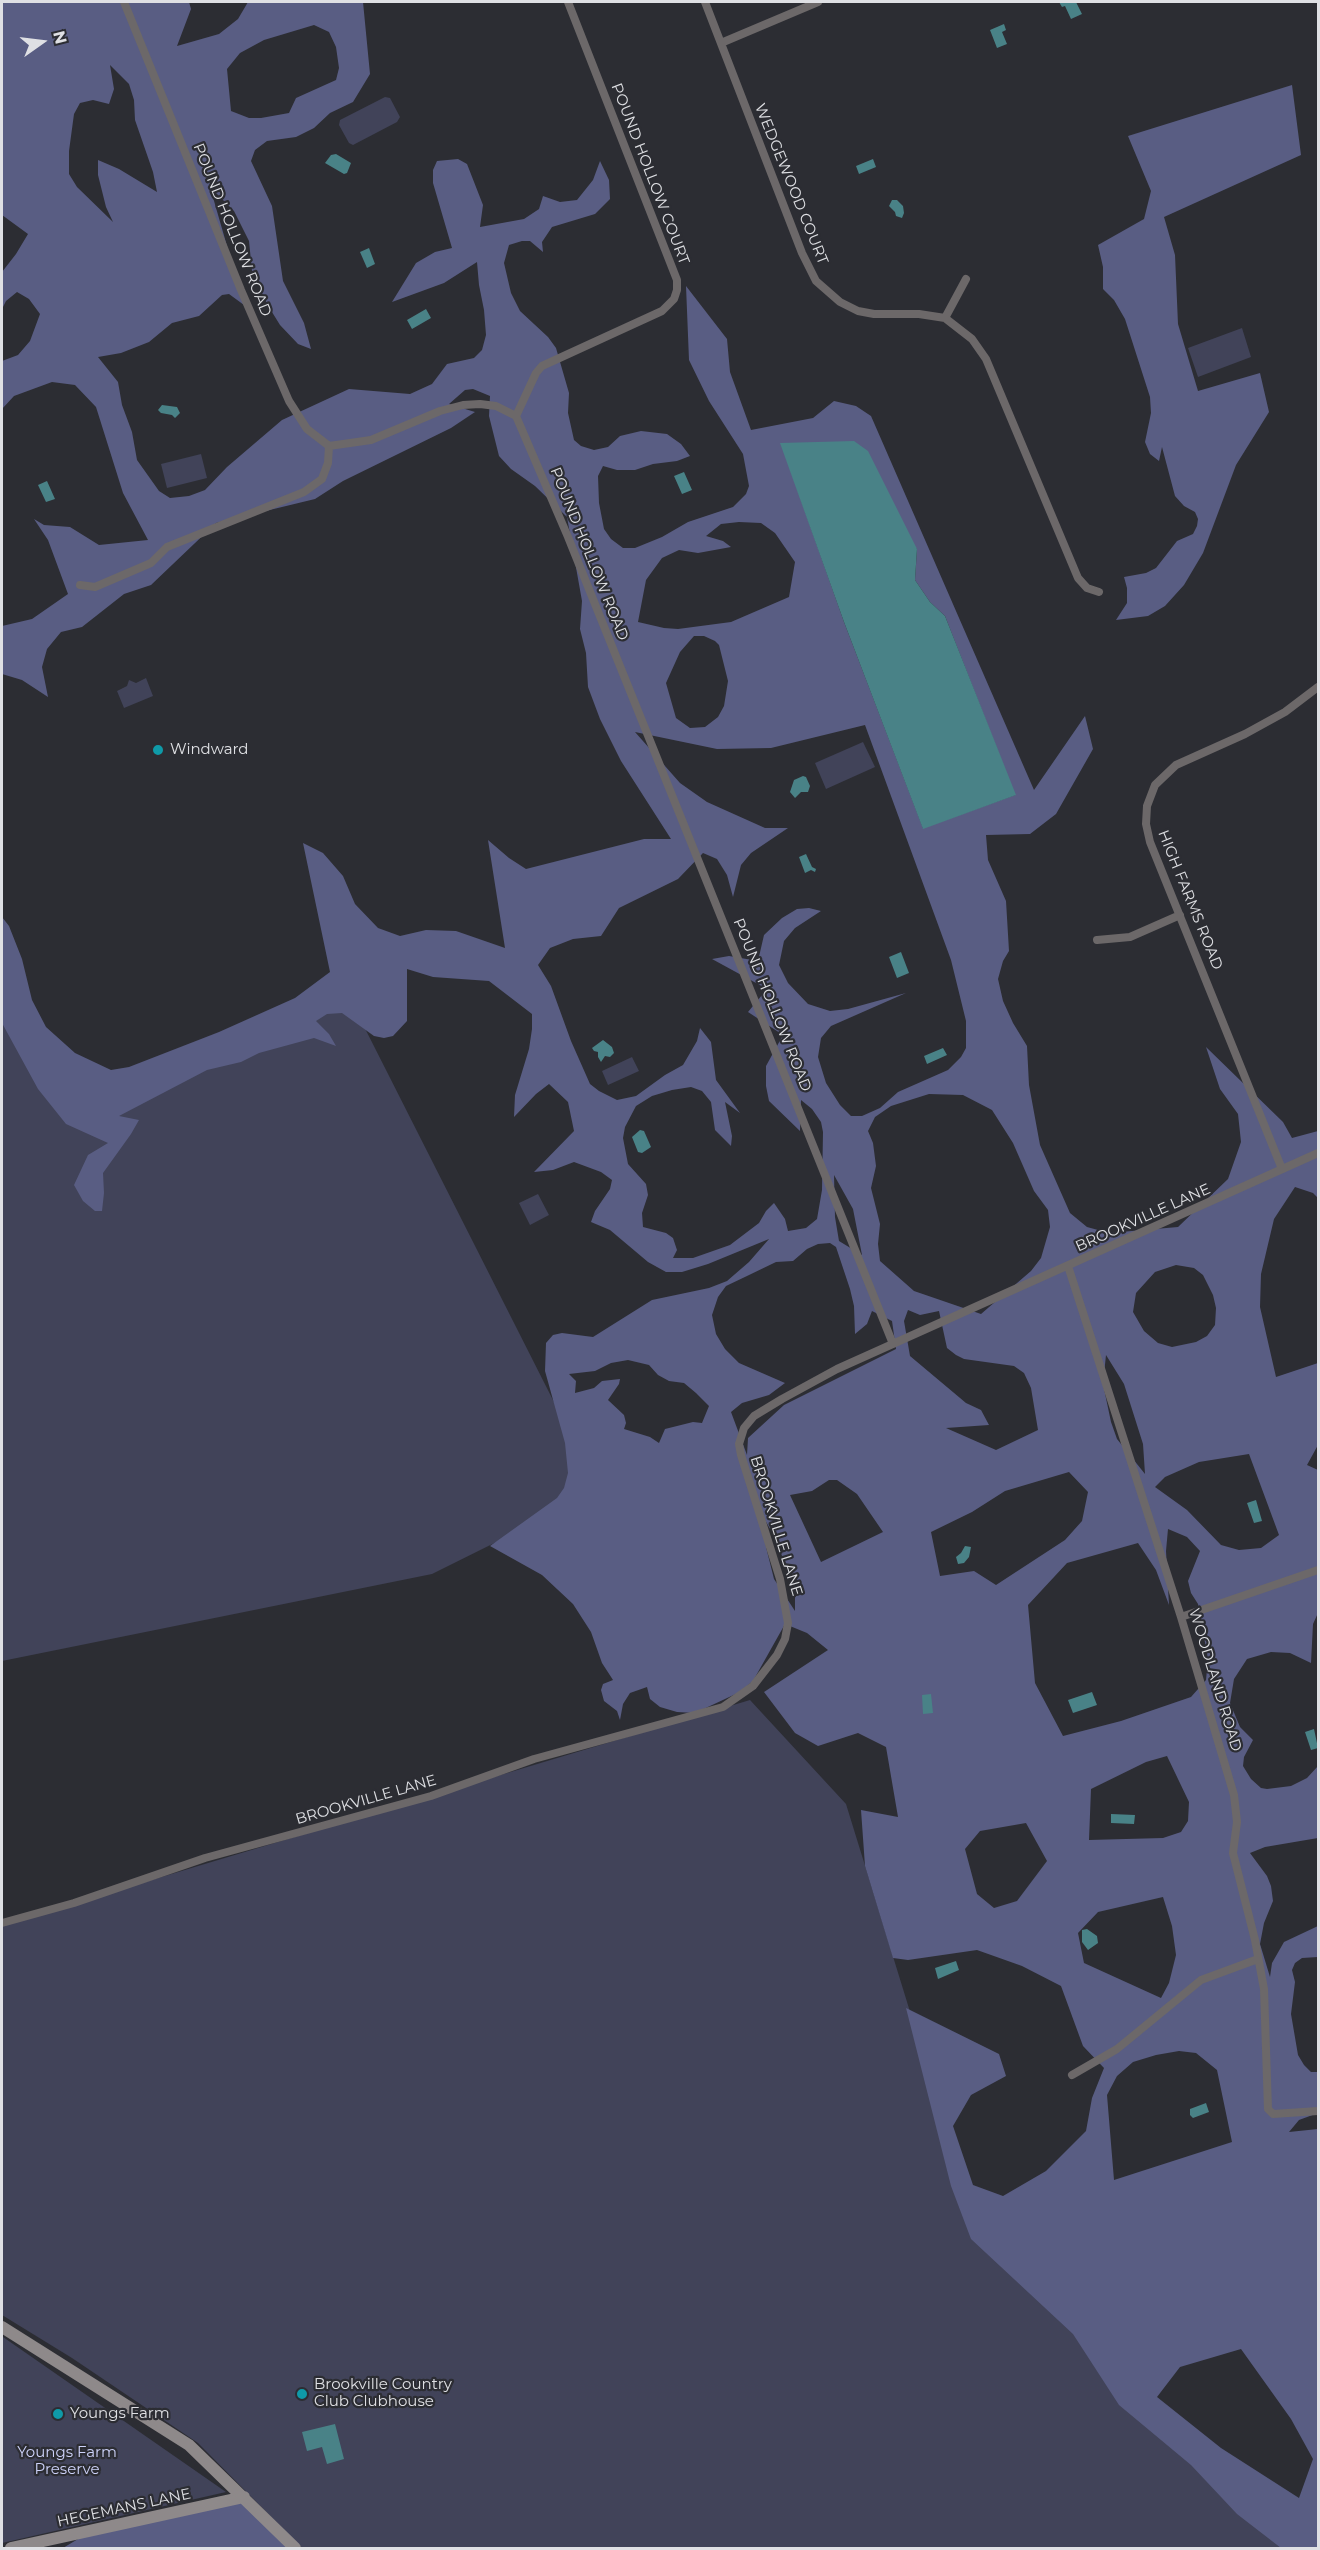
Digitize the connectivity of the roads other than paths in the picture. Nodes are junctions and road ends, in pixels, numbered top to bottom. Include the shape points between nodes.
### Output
1 (124, 2) edge
2 (568, 2) edge
3 (705, 2) edge
4 (818, 2) edge
5 (721, 43) junction
6 (966, 279) dead end
7 (945, 318) junction
8 (516, 416) junction
9 (328, 446) junction
10 (80, 585) dead end
11 (1099, 592) dead end
12 (1318, 687) edge
13 (1180, 915) junction
14 (1097, 939) dead end
15 (1318, 1153) edge
16 (1282, 1169) junction
17 (1068, 1266) junction
18 (893, 1344) junction
19 (1318, 1570) edge
20 (1181, 1617) junction
21 (2, 1923) edge
22 (1257, 1959) junction
23 (1072, 2075) dead end
24 (1318, 2111) edge
25 (2, 2327) edge
26 (244, 2497) junction
27 (11, 2548) edge
28 (295, 2548) edge

1 - 9 street, POUND HOLLOW ROAD via 289,401 307,429
2 - 8 street, POUND HOLLOW COURT via 677,280 677,290 662,311 542,366
3 - 5 street, WEDGEWOOD COURT
4 - 5 street
5 - 7 street, WEDGEWOOD COURT via 816,281 840,303 858,311
6 - 7 street
7 - 11 street via 972,339 986,359 1075,572 1087,588
8 - 9 street via 496,406 463,405 370,440
8 - 18 street, POUND HOLLOW ROAD
9 - 10 street via 328,463 322,479 304,492 167,547 151,563 95,587
12 - 13 street, HIGH FARMS ROAD via 1285,712 1245,734 1176,765 1155,785 1148,801 1146,824
13 - 14 street via 1130,937
13 - 16 street, HIGH FARMS ROAD
15 - 16 street, BROOKVILLE LANE
16 - 17 street, BROOKVILLE LANE
17 - 18 street, BROOKVILLE LANE
17 - 20 street, WOODLAND ROAD
18 - 21 street, BROOKVILLE LANE via 782,1399 754,1416 744,1428 739,1444 741,1455 780,1579 788,1623 777,1655 740,1697 723,1707 534,1759 431,1796 205,1858
19 - 20 street
20 - 22 street, WOODLAND ROAD via 1234,1795 1233,1853
22 - 23 street via 1201,1980 1117,2049
22 - 24 street, WOODLAND ROAD via 1264,1989 1269,2113
25 - 26 main road via 189,2445
26 - 27 main road, HEGEMANS LANE
26 - 28 main road

